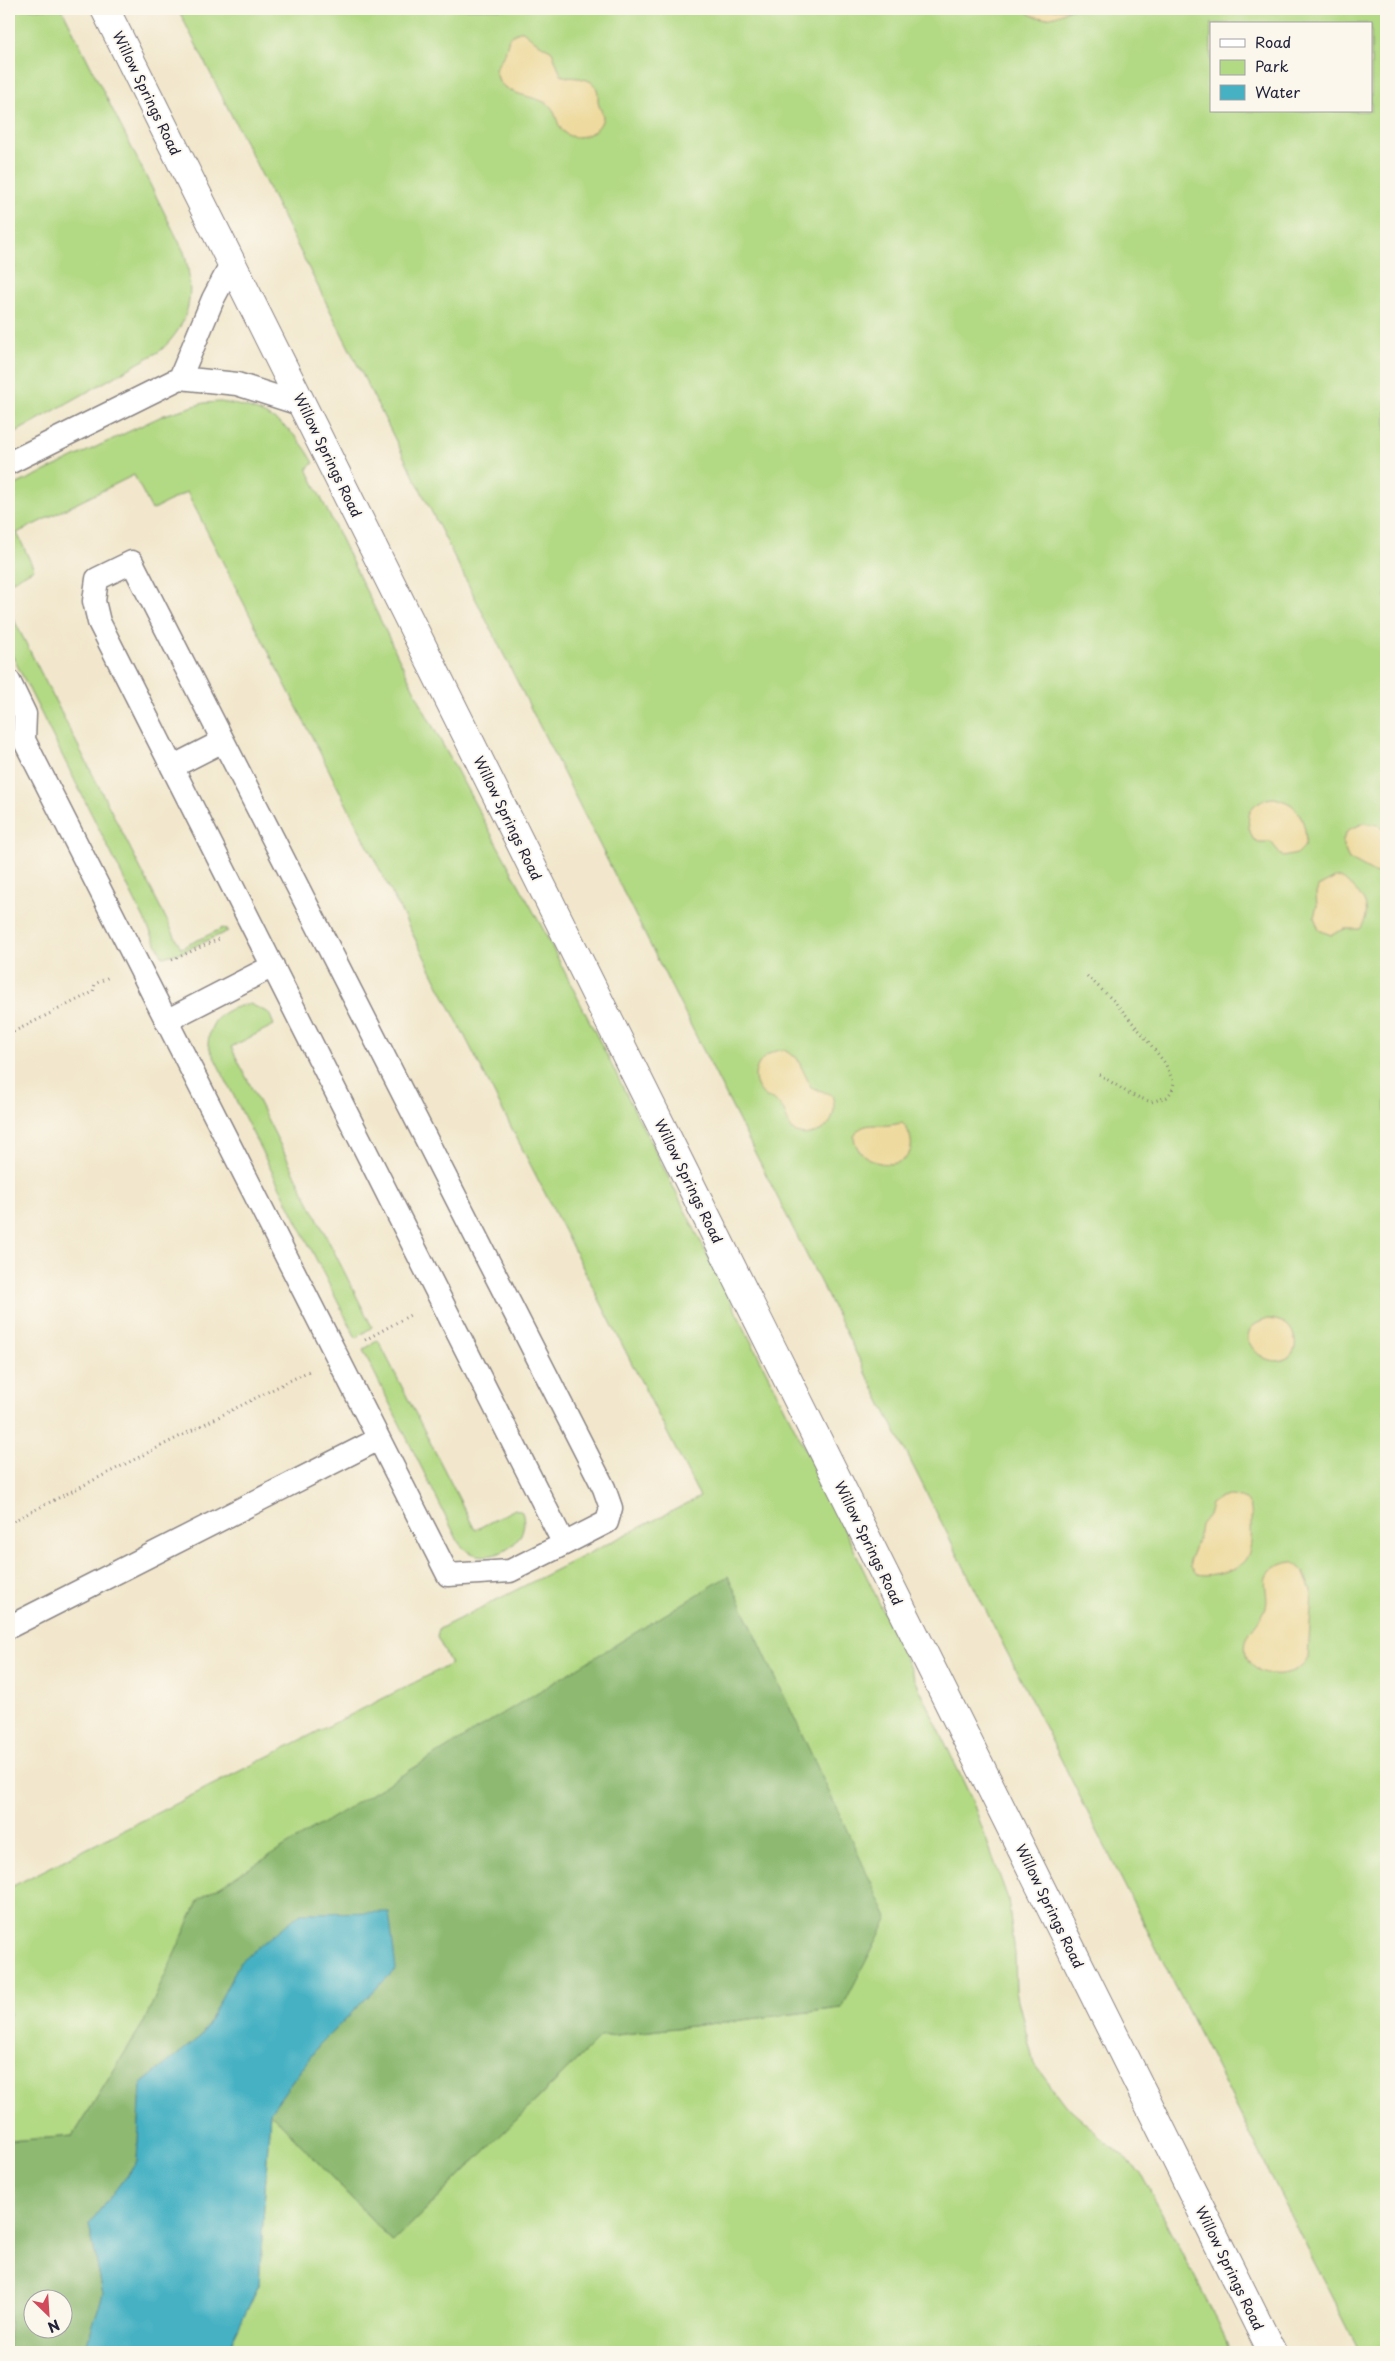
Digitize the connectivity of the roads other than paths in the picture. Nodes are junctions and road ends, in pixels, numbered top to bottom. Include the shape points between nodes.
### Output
1 (105, 9) edge
2 (232, 263) junction
3 (180, 378) junction
4 (303, 405) junction
5 (9, 463) edge
6 (9, 681) edge
7 (16, 736) edge
8 (223, 741) junction
9 (172, 767) junction
10 (272, 966) junction
11 (166, 1021) junction
12 (379, 1439) junction
13 (564, 1544) junction
14 (9, 1627) edge
15 (1272, 2352) edge

1 - 2 main road, Willow Springs Road
2 - 3 lane
2 - 4 main road, Willow Springs Road
3 - 4 lane via 237,384
3 - 5 lane
4 - 15 main road, Willow Springs Road
6 - 7 lane via 25,714
7 - 11 lane
8 - 9 lane
8 - 9 lane via 132,562 97,580 94,601 99,622
8 - 13 lane via 604,1488 611,1508 607,1522
9 - 10 lane
10 - 11 lane
10 - 13 lane
11 - 12 lane
12 - 13 lane via 448,1575 510,1571
12 - 14 lane

